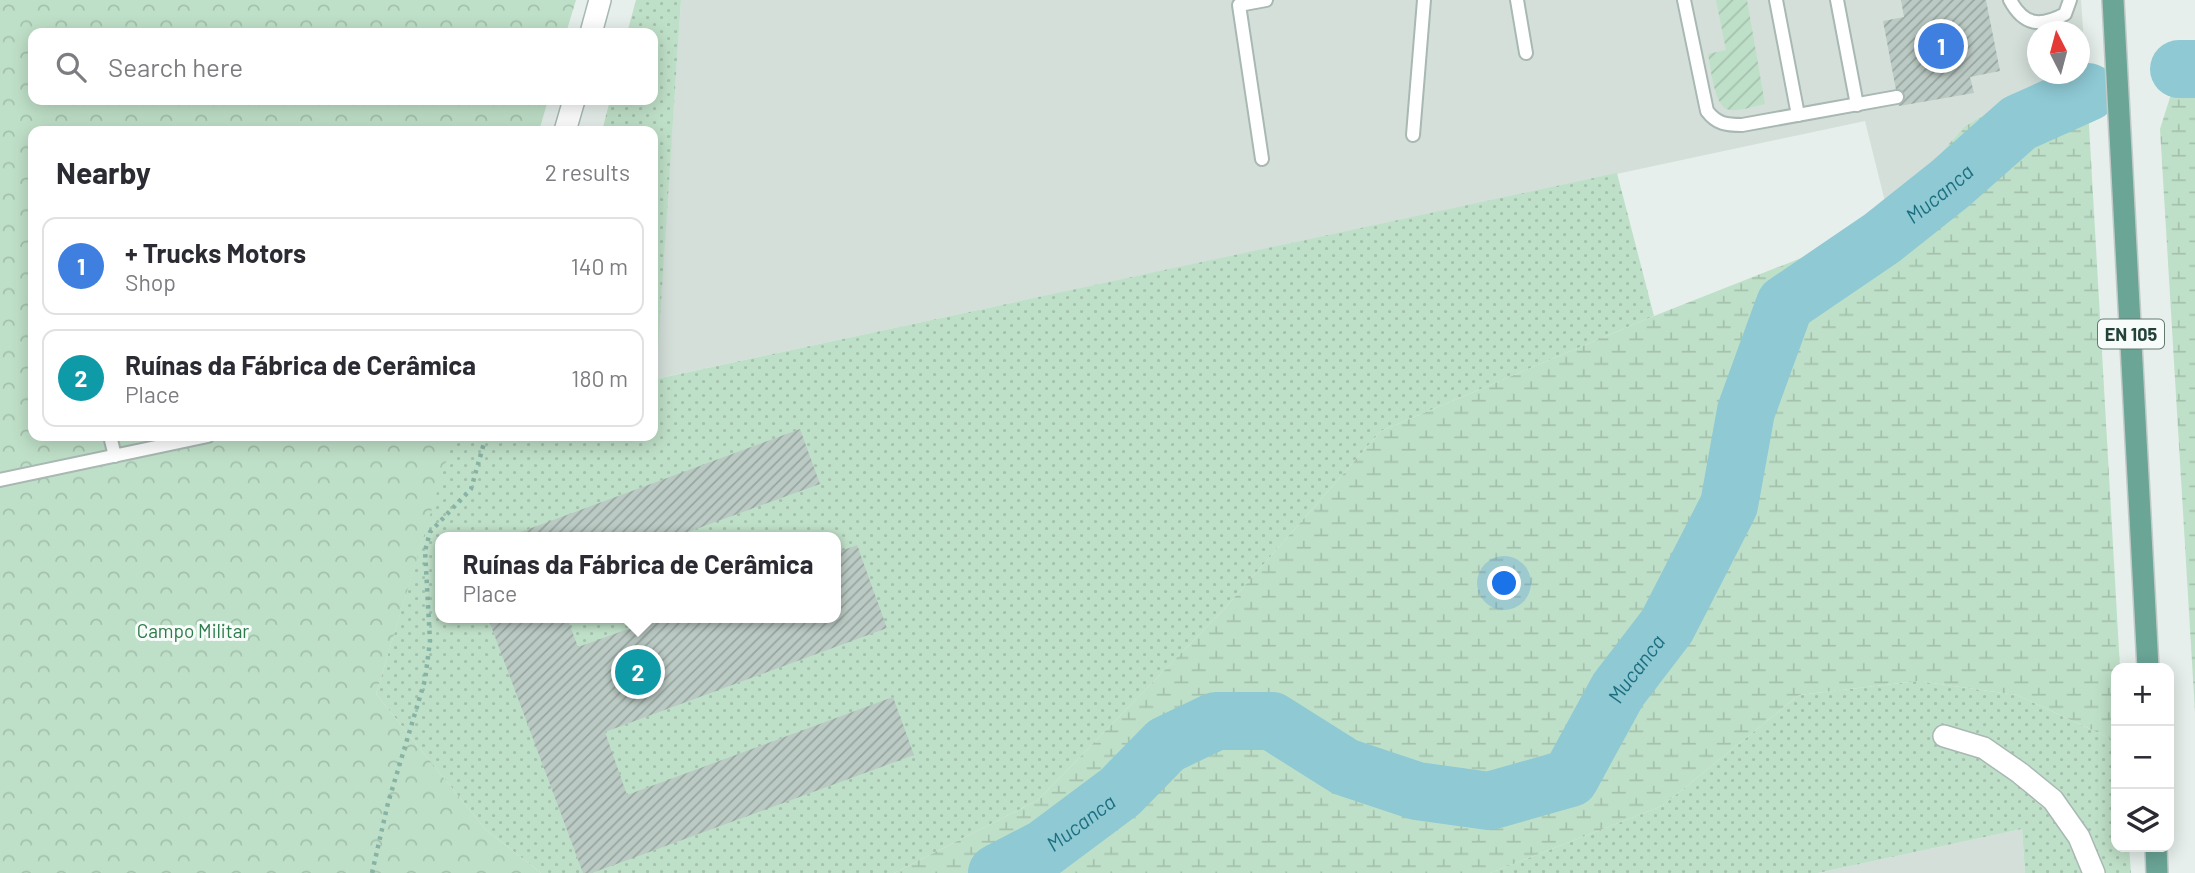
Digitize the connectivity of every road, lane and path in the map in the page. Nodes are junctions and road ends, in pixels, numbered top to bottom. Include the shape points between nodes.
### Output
1 (600, 0) edge
2 (1266, 0) edge
3 (1424, 0) edge
4 (1517, 0) edge
5 (1684, 0) edge
6 (1776, 0) edge
7 (1837, 0) edge
8 (2010, 0) edge
9 (2070, 0) edge
10 (2113, 0) edge
11 (1239, 2) edge
12 (592, 28) edge
13 (1526, 53) dead end
14 (1897, 97) dead end
15 (573, 105) edge
16 (1857, 105) junction
17 (1798, 115) junction
18 (566, 126) edge
19 (1413, 135) dead end
20 (1262, 159) dead end
21 (111, 441) edge
22 (185, 441) edge
23 (485, 441) edge
24 (115, 456) junction
25 (0, 480) edge
26 (2148, 663) edge
27 (1944, 736) dead end
28 (2156, 852) edge
29 (372, 873) edge
30 (2094, 873) edge
31 (2157, 873) edge

1 - 12 street
2 - 11 lane
3 - 19 lane
4 - 13 lane
5 - 17 lane via 1707,111 1715,121 1742,125
6 - 17 lane
7 - 16 lane
8 - 9 lane via 2018,14 2032,23 2065,14
10 - 26 main road, EN 105
11 - 20 lane
14 - 16 lane
15 - 18 street
16 - 17 lane
21 - 24 lane
22 - 24 lane
23 - 29 path via 471,489 430,532 425,551 430,641 425,680
24 - 25 lane
27 - 30 street via 1984,748 2053,800 2079,837
28 - 31 main road

